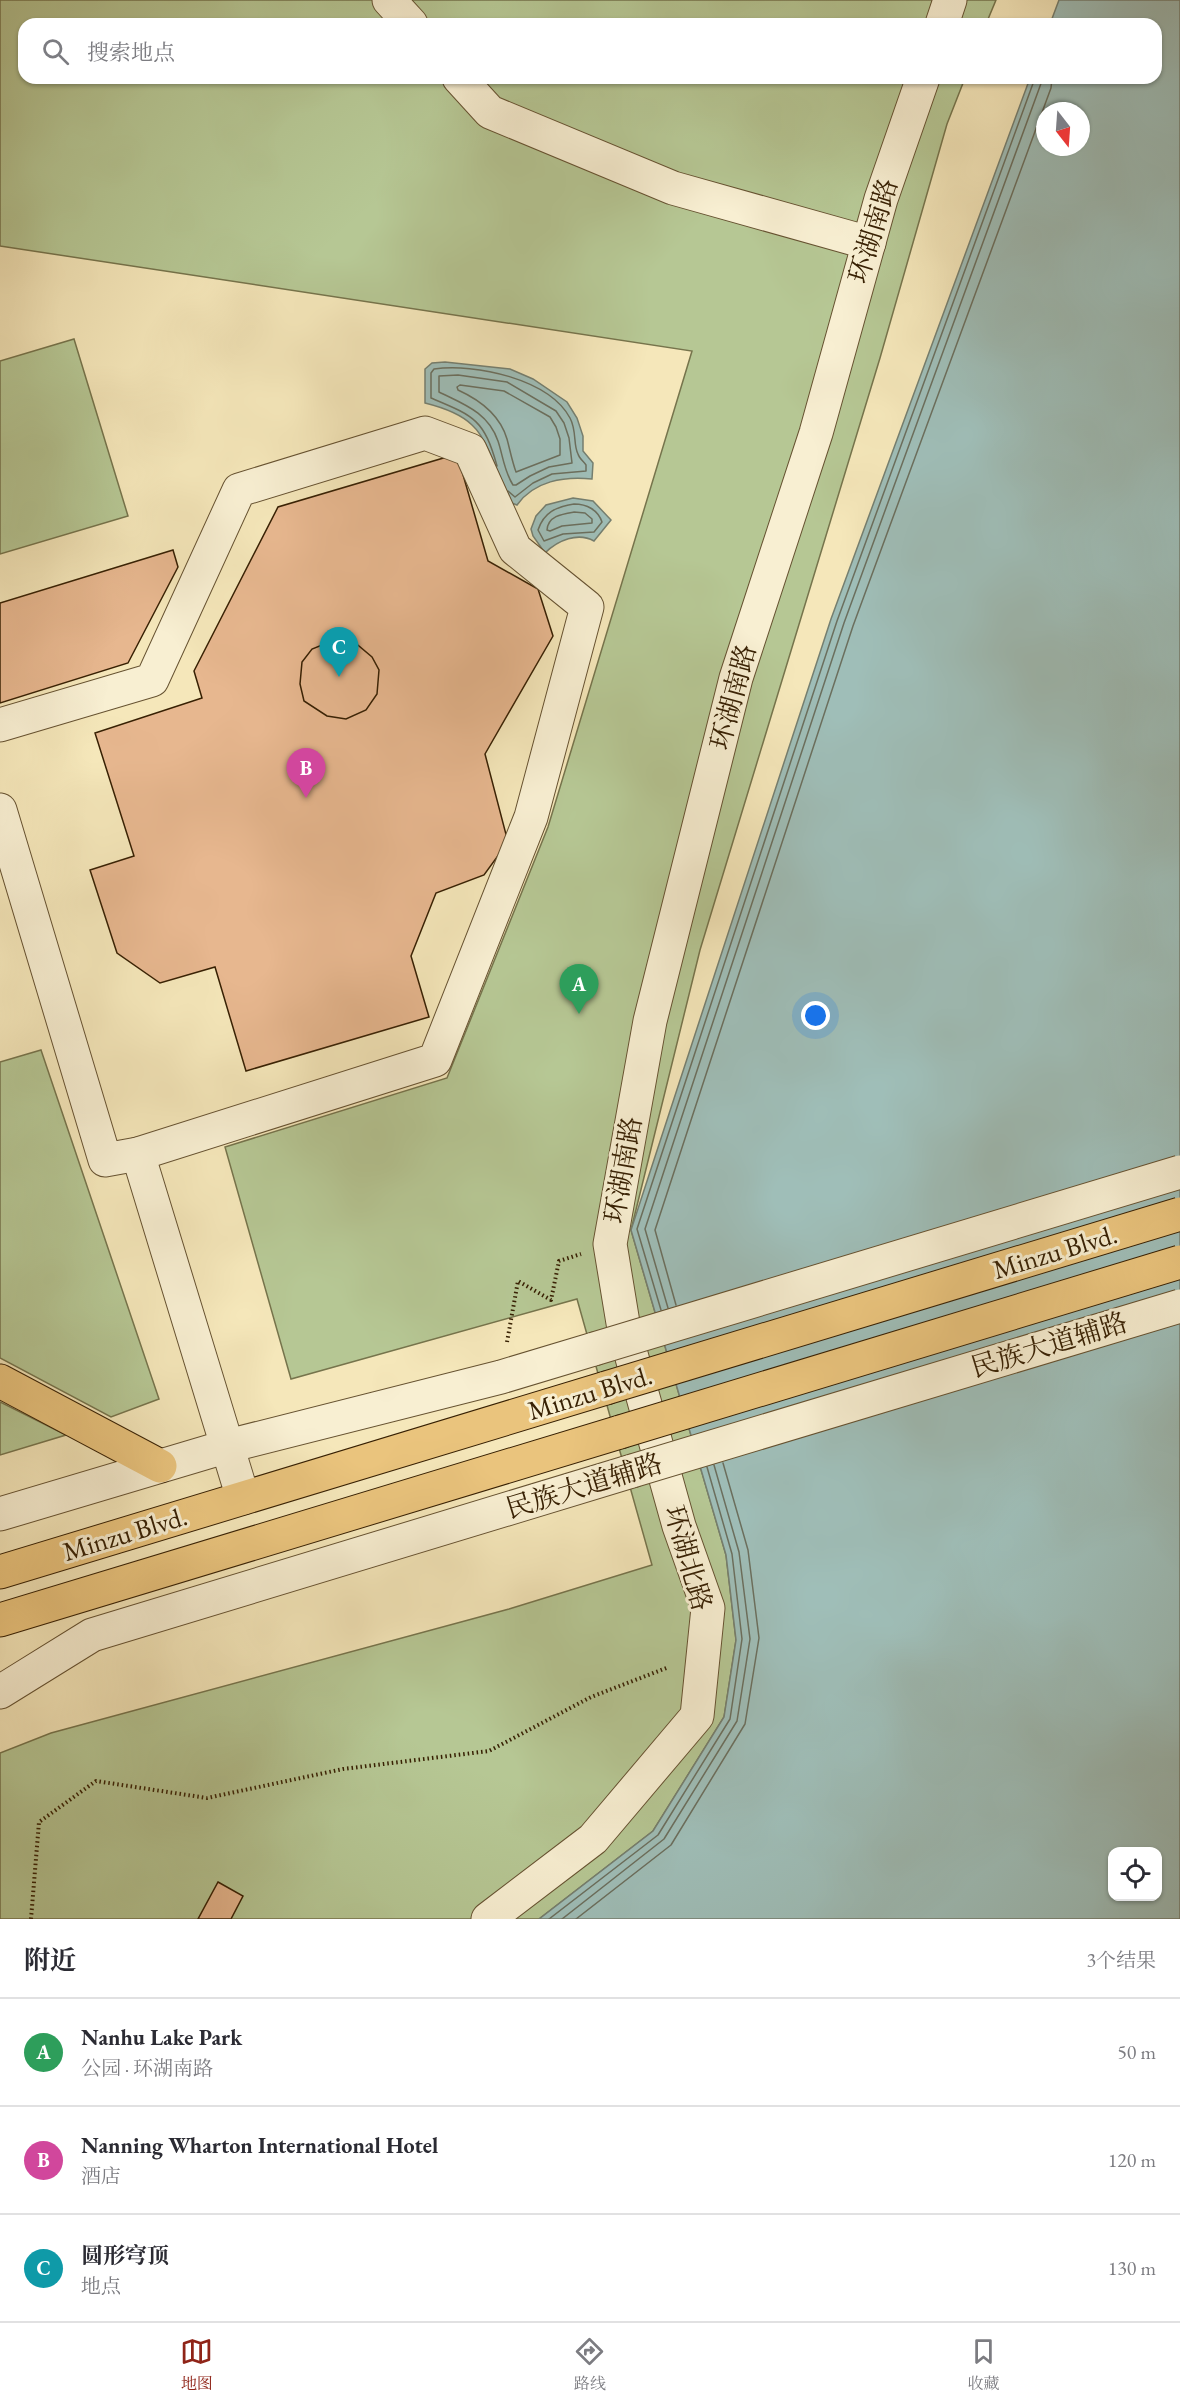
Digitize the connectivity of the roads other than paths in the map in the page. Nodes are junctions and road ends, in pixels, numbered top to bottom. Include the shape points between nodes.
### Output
1 (389, 0) edge
2 (950, 0) edge
3 (406, 18) edge
4 (944, 18) edge
5 (464, 84) edge
6 (921, 84) edge
7 (868, 243) junction
8 (0, 725) edge
9 (0, 810) edge
10 (138, 1154) junction
11 (1180, 1172) edge
12 (1180, 1214) edge
13 (1180, 1262) edge
14 (1180, 1306) edge
15 (624, 1329) joint
16 (0, 1381) edge
17 (228, 1446) junction
18 (160, 1466) junction
19 (243, 1498) junction
20 (0, 1514) edge
21 (0, 1572) edge
22 (0, 1620) edge
23 (0, 1692) edge
24 (488, 1919) edge

1 - 3 street
2 - 4 street
5 - 7 street via 490,112 673,188
6 - 7 street, 环湖南路
7 - 15 street, 环湖南路 via 816,433 736,678 650,1021 610,1244
8 - 10 street via 152,680 239,490 425,433 470,450 515,549 587,607 531,817 435,1060
9 - 10 street via 105,1160
10 - 17 street
11 - 17 street, bridge via 501,1377
12 - 19 main road, Minzu Blvd., bridge
13 - 22 main road, Minzu Blvd., bridge
14 - 23 street, 民族大道辅路, bridge via 92,1635
15 - 24 street, 环湖北路 via 679,1526 708,1608 697,1716 593,1839
16 - 18 main road
17 - 18 street
17 - 19 street
18 - 20 street
19 - 21 main road, Minzu Blvd.

